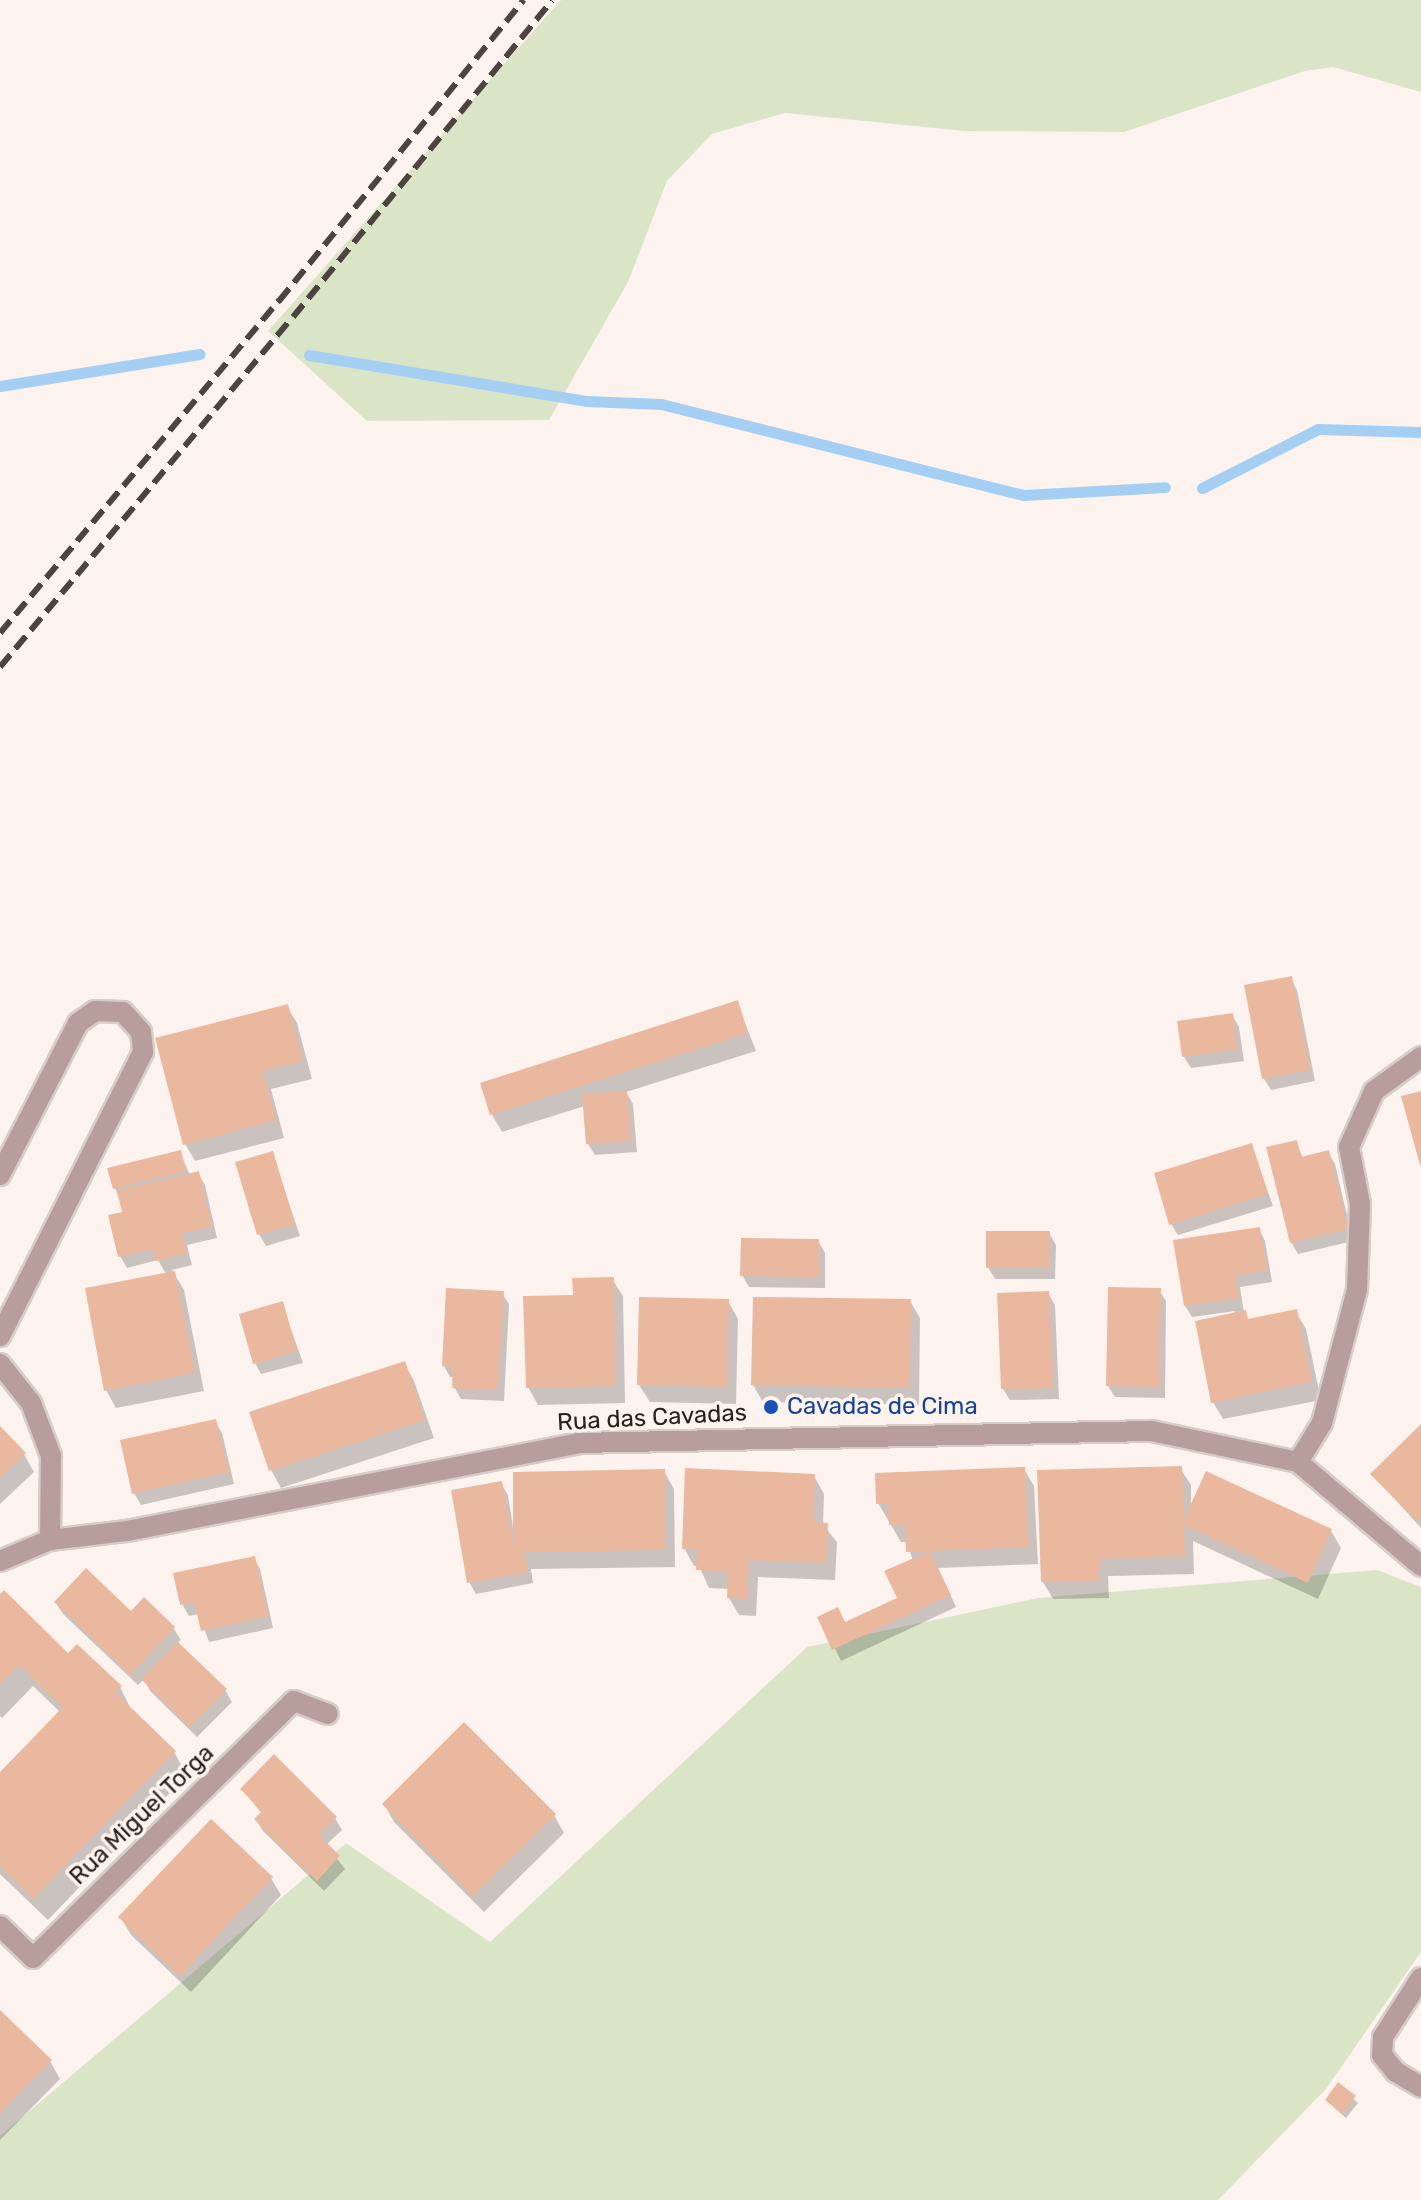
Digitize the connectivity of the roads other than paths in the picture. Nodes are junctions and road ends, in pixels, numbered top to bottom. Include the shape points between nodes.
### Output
1 (1421, 1057) edge
2 (0, 1175) edge
3 (0, 1336) edge
4 (0, 1364) edge
5 (1298, 1462) junction
6 (50, 1540) junction
7 (0, 1561) edge
8 (1421, 1566) edge
9 (328, 1714) dead end
10 (0, 1926) edge
11 (1421, 1978) edge
12 (1421, 2087) edge

1 - 5 street via 1374,1091 1349,1147 1360,1204 1357,1290 1322,1423
2 - 3 street via 78,1023 95,1011 123,1012 141,1032 143,1052
4 - 6 street via 31,1403 51,1456
5 - 6 street, Rua das Cavadas via 1152,1431 578,1443 127,1531
5 - 8 street, Rua das Cavadas
6 - 7 street, Rua das Cavadas
9 - 10 street, Rua Miguel Torga via 294,1701 33,1958
11 - 12 street via 1383,2037 1382,2055 1396,2072

